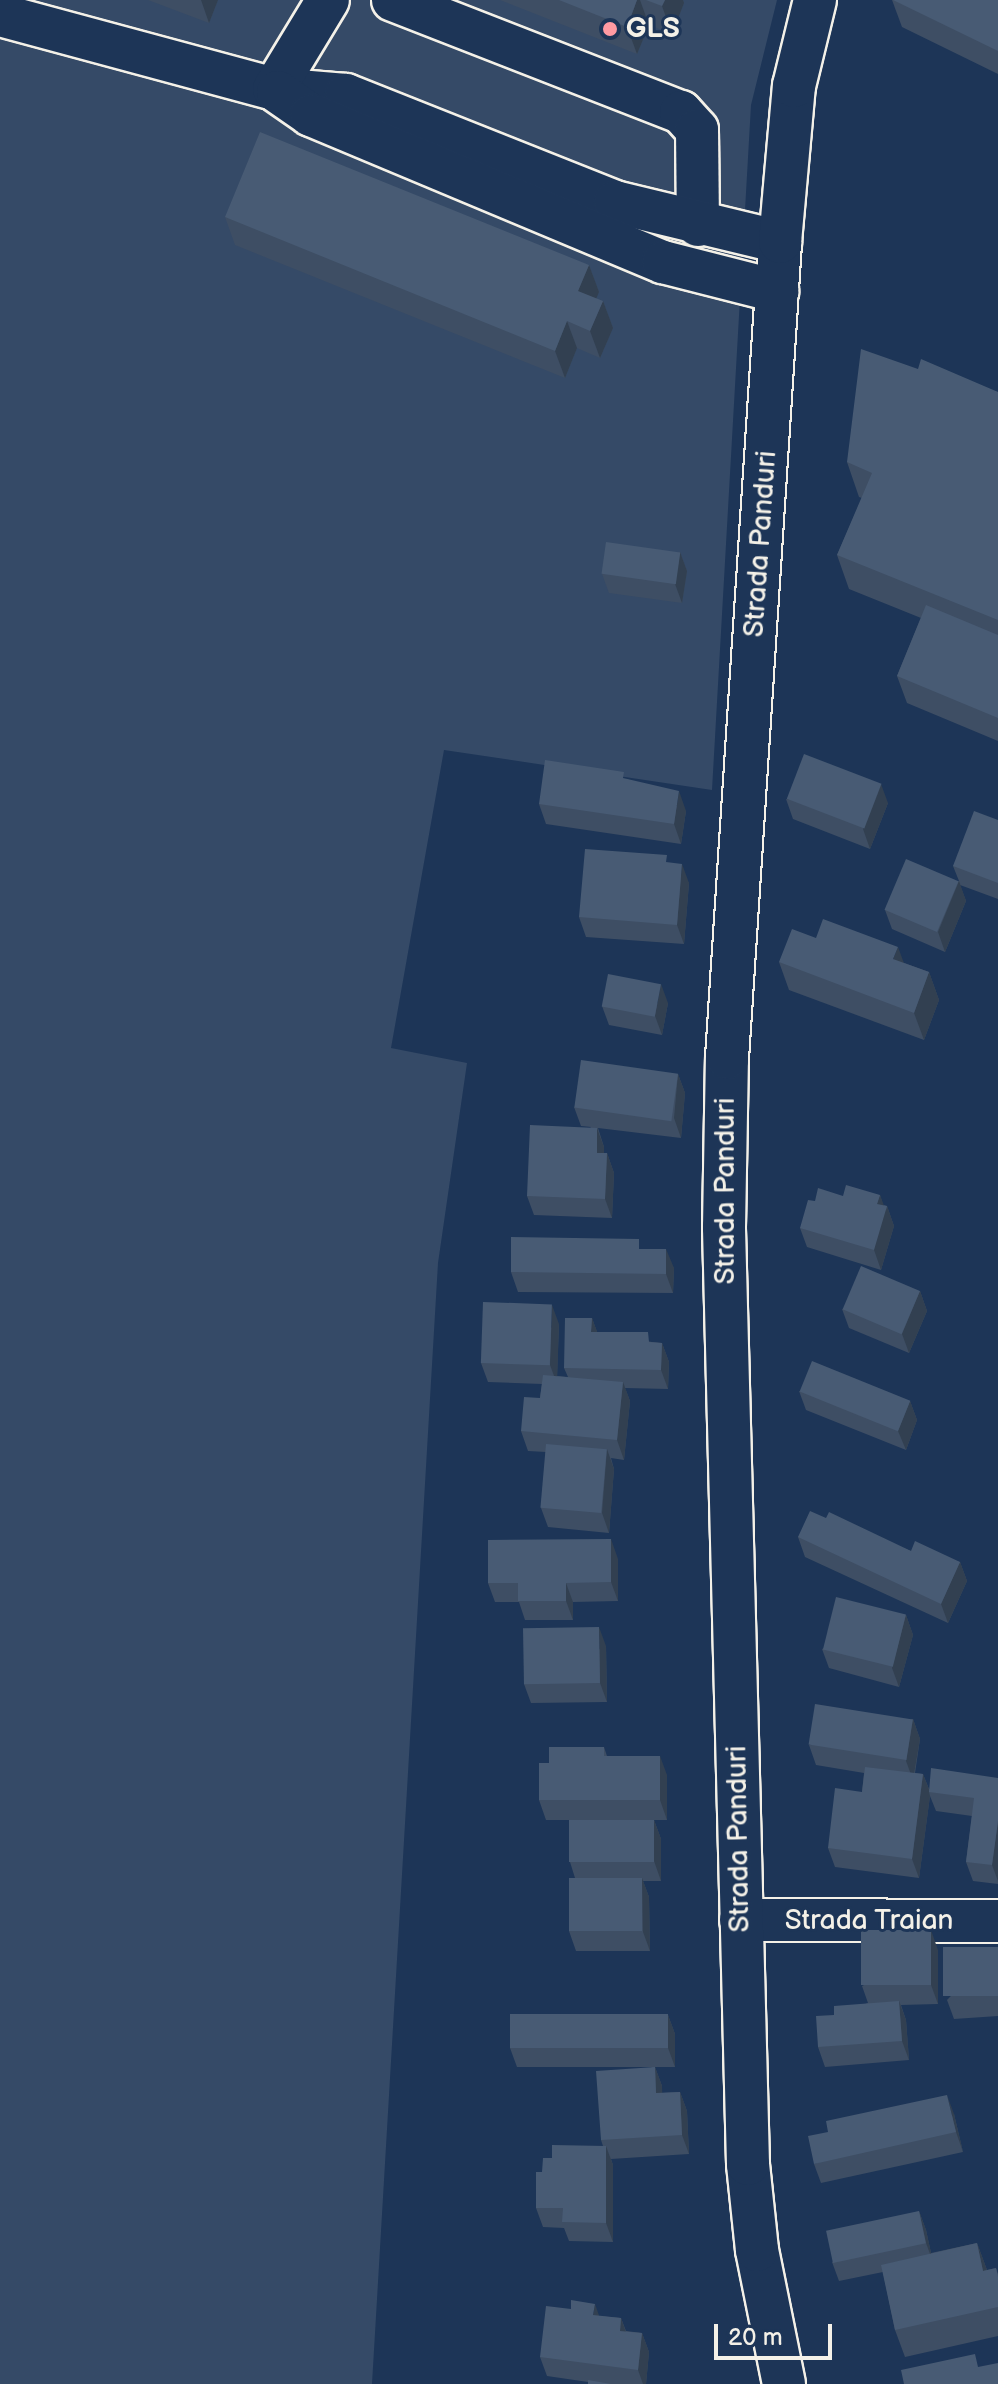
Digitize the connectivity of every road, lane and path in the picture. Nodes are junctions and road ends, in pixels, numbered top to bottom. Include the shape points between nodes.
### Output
1 (328, 0) edge
2 (393, 0) edge
3 (815, 0) edge
4 (0, 15) edge
5 (274, 89) junction
6 (698, 225) junction
7 (780, 242) junction
8 (777, 291) junction
9 (741, 1920) junction
10 (998, 1921) edge
11 (784, 2384) edge

1 - 5 street
2 - 6 street via 681,112 697,130
3 - 7 street, Strada Panduri via 794,86
4 - 5 street
5 - 6 street via 346,95 615,202
5 - 8 street via 311,115 663,262
6 - 7 street
7 - 8 street, Strada Panduri
8 - 9 street, Strada Panduri via 727,1073 724,1227
9 - 10 street, Strada Traian
9 - 11 street, Strada Panduri via 748,2164 757,2250

